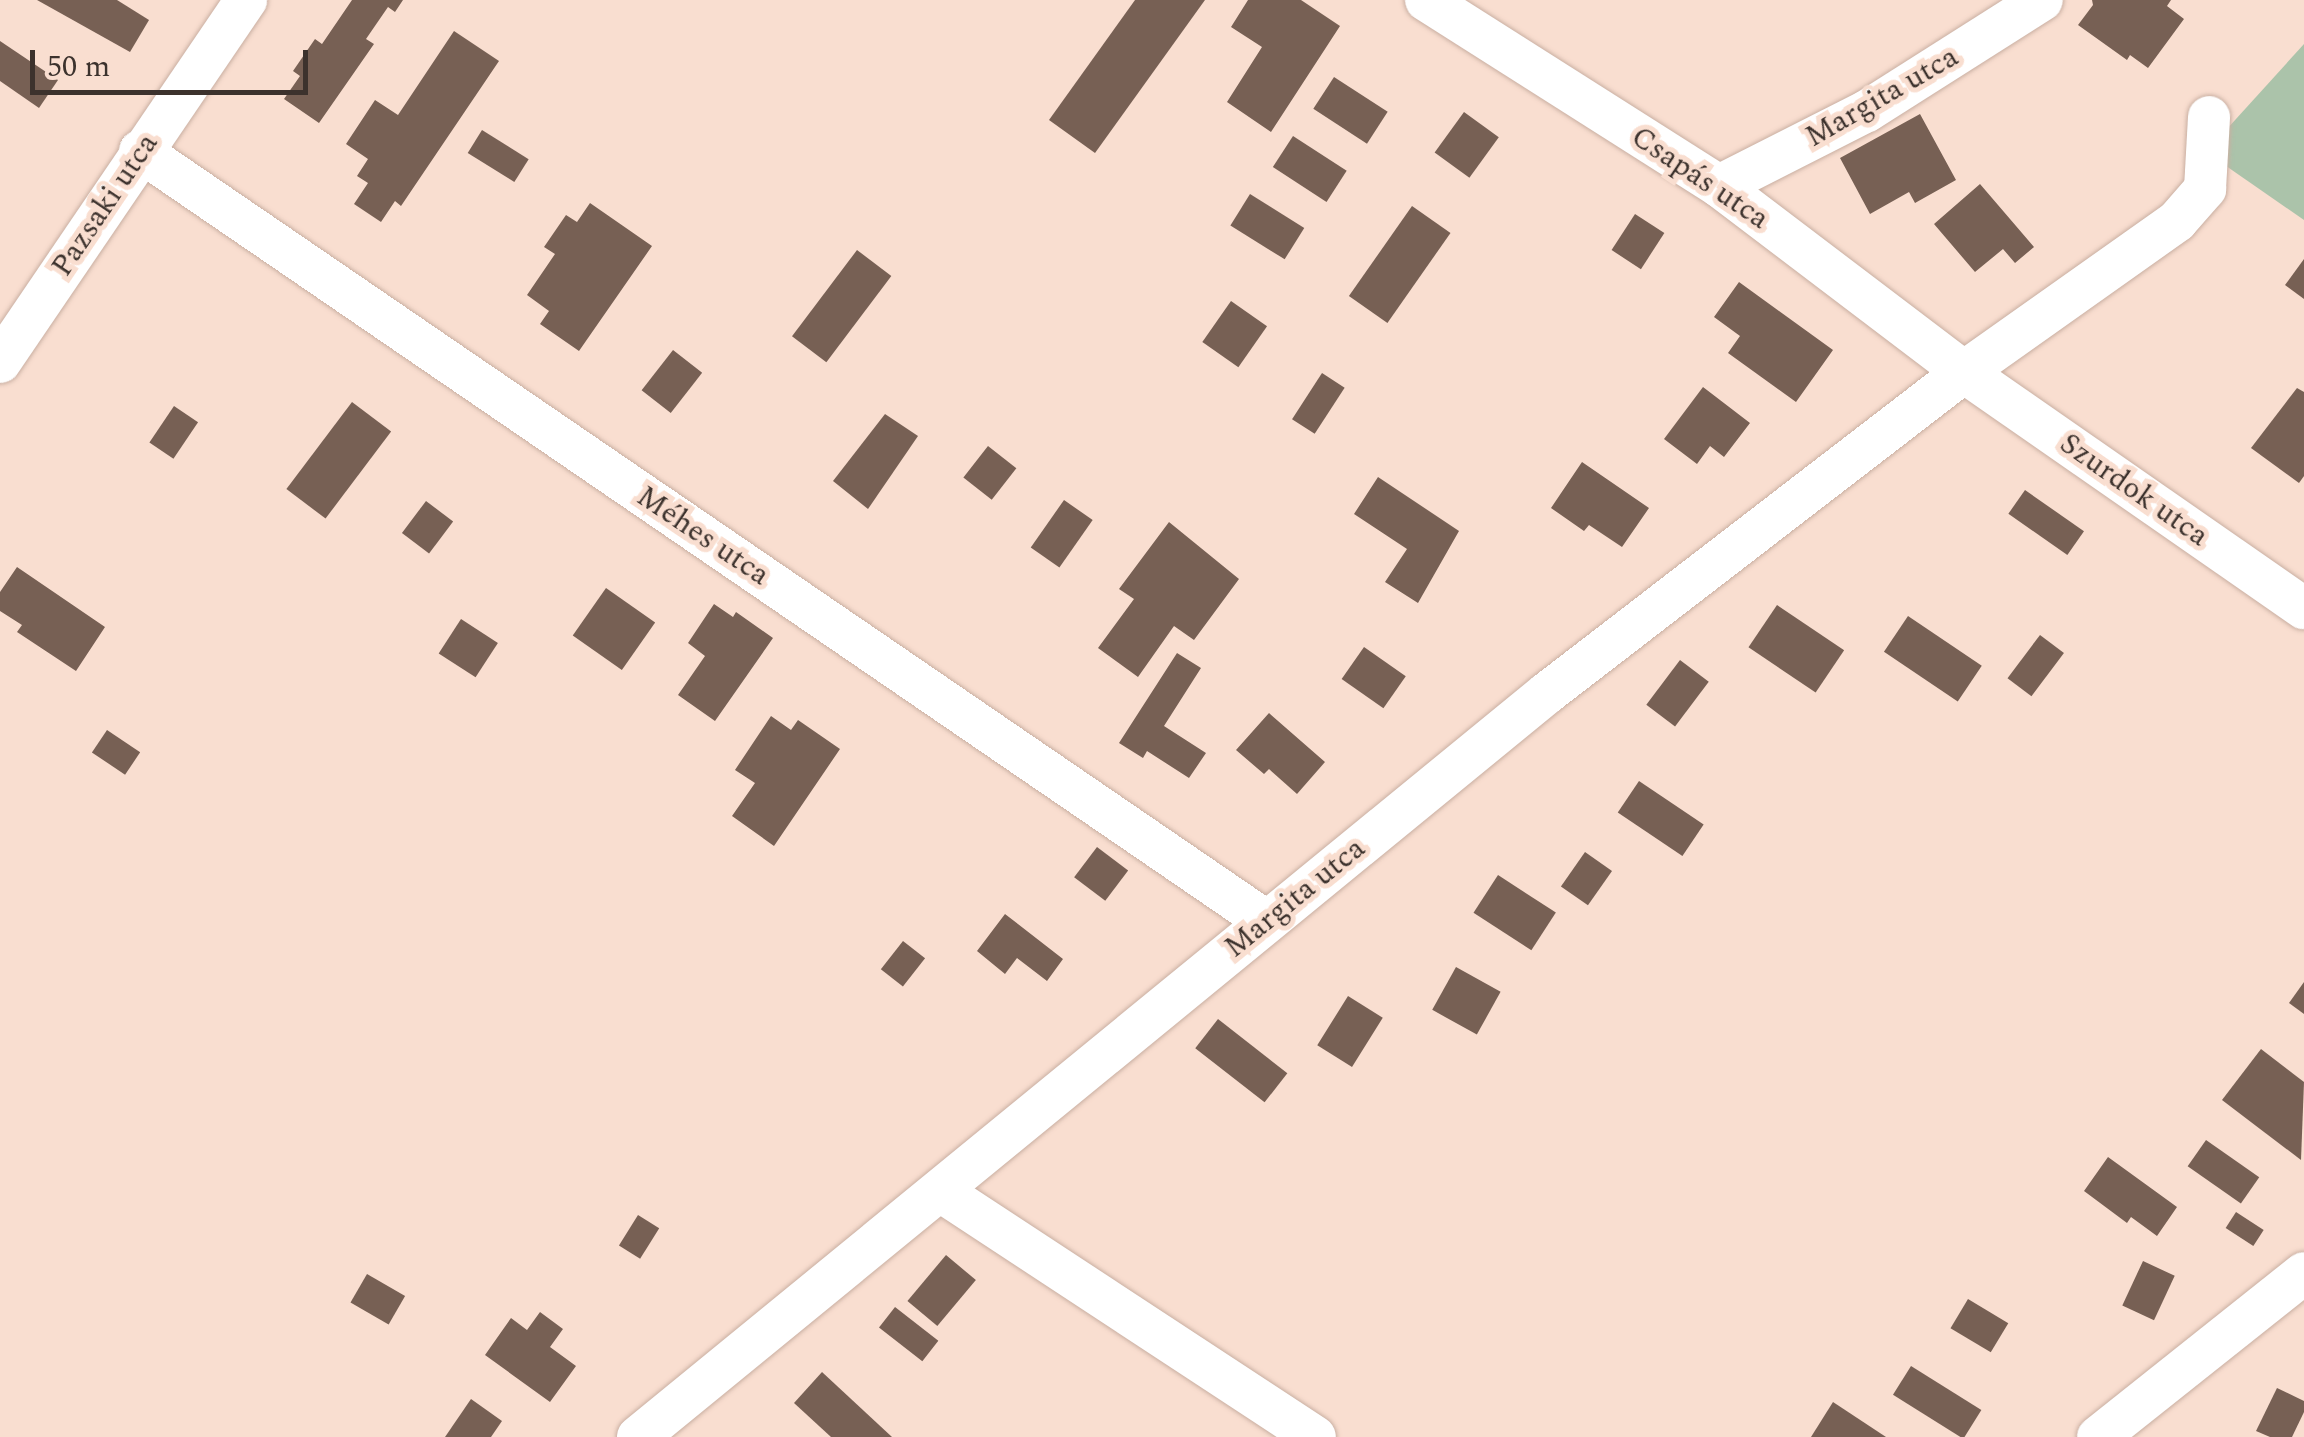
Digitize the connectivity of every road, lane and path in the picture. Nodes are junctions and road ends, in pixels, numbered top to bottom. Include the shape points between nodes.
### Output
1 (246, 0) edge
2 (1426, 0) edge
3 (2042, 0) edge
4 (2209, 118) dead end
5 (140, 152) junction
6 (1719, 186) junction
7 (0, 362) edge
8 (1964, 372) junction
9 (2304, 608) edge
10 (1266, 921) junction
11 (942, 1192) junction
12 (2304, 1273) edge
13 (638, 1437) edge
14 (1314, 1437) edge
15 (2098, 1437) edge

1 - 5 street, Pazsaki utca
2 - 6 street, Csapás utca
3 - 6 street, Margita utca via 1868,110
4 - 8 street, Margita utca via 2204,188 2178,222
5 - 7 street, Pazsaki utca
5 - 10 street, Méhes utca
6 - 8 street, Csapás utca
8 - 9 street, Szurdok utca
8 - 10 street, Margita utca via 1546,692
10 - 11 street, Margita utca
11 - 13 street, Margita utca
11 - 14 street
12 - 15 street

